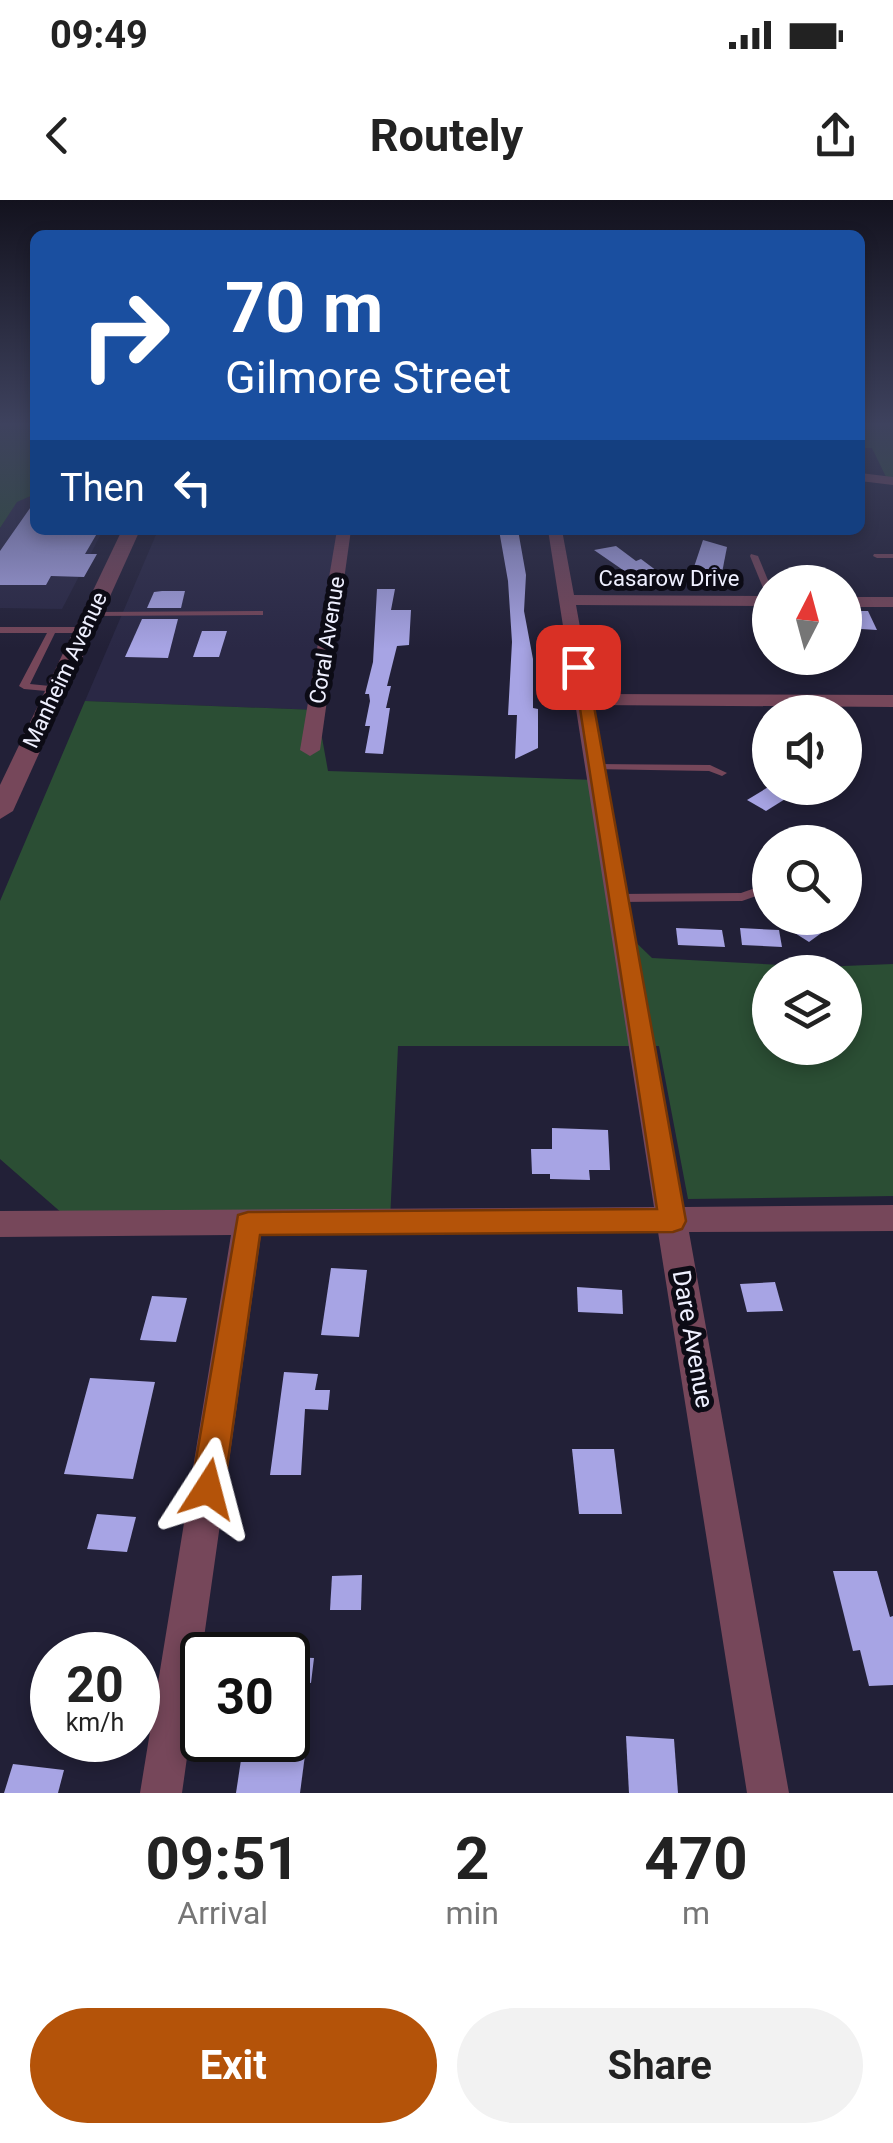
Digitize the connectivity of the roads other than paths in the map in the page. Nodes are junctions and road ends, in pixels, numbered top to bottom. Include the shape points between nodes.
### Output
1 (129, 535) edge
2 (343, 535) edge
3 (556, 535) edge
4 (754, 556) dead end
5 (877, 556) dead end
6 (893, 556) edge
7 (757, 565) edge
8 (752, 598) edge
9 (567, 600) junction
10 (862, 602) edge
11 (893, 602) edge
12 (260, 613) dead end
13 (88, 622) junction
14 (0, 630) edge
15 (52, 630) junction
16 (57, 689) junction
17 (584, 700) junction
18 (893, 701) edge
19 (310, 750) dead end
20 (596, 767) junction
21 (722, 772) dead end
22 (0, 810) edge
23 (752, 893) edge
24 (618, 898) junction
25 (893, 1218) edge
26 (673, 1221) junction
27 (248, 1223) junction
28 (0, 1224) edge
29 (161, 1793) edge
30 (768, 1793) edge

1 - 13 street, Manheim Avenue
2 - 19 street, Coral Avenue
3 - 9 street, Dare Avenue
4 - 7 lane
5 - 6 lane
8 - 9 street, Casarow Drive
9 - 17 street, Dare Avenue
10 - 11 street
12 - 13 lane
13 - 15 lane
13 - 16 street, Manheim Avenue
14 - 15 lane
15 - 16 lane via 24,686
16 - 22 street, Manheim Avenue
17 - 18 street
17 - 20 street, Dare Avenue
20 - 21 lane
20 - 24 street, Dare Avenue
23 - 24 lane
24 - 26 street, Dare Avenue
25 - 26 street
26 - 27 street
26 - 30 street, Dare Avenue
27 - 28 street
27 - 29 street

